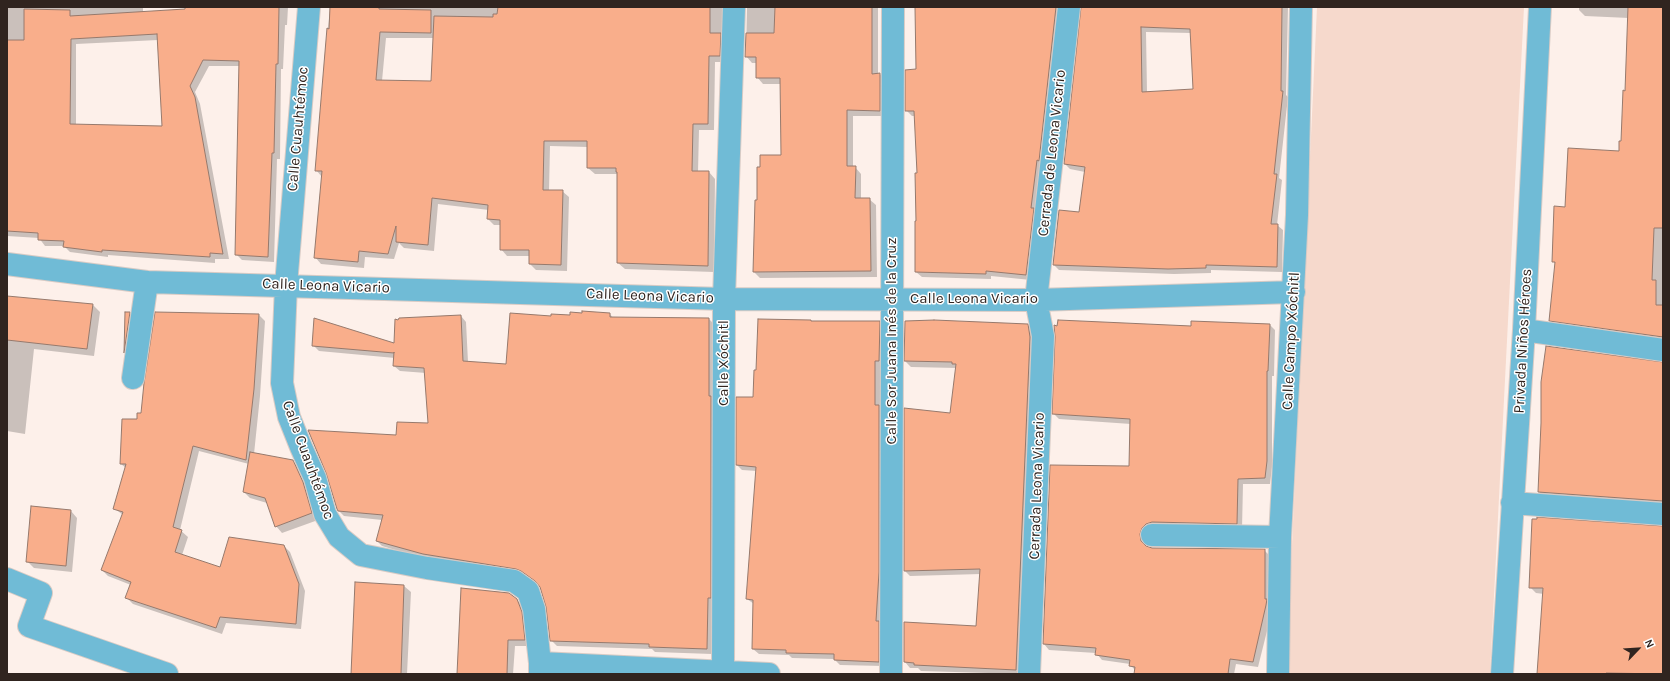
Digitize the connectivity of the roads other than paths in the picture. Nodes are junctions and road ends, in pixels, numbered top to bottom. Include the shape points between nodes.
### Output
1 (308, 7) edge
2 (734, 7) edge
3 (893, 7) edge
4 (1069, 7) edge
5 (1301, 7) edge
6 (1540, 7) edge
7 (7, 264) edge
8 (147, 282) junction
9 (286, 285) junction
10 (1294, 292) junction
11 (724, 299) junction
12 (892, 299) junction
13 (1036, 300) junction
14 (1524, 330) junction
15 (1663, 350) edge
16 (133, 378) dead end
17 (1512, 503) junction
18 (1663, 514) edge
19 (1152, 536) dead end
20 (1280, 537) junction
21 (7, 579) edge
22 (540, 668) edge
23 (723, 672) junction
24 (167, 674) edge
25 (769, 674) edge
26 (891, 674) edge
27 (1029, 674) edge
28 (1278, 674) edge
29 (1502, 674) edge

1 - 9 street, Calle Cuauhtémoc
2 - 11 street, Calle Xóchitl
3 - 12 street, Calle Sor Juana Inés de la Cruz
4 - 13 street, Cerrada de Leona Vicario
5 - 10 street, Calle Campo Xóchitl
6 - 14 street, Privada Niños Héroes
7 - 8 street, Calle Leona Vicario
8 - 9 street, Calle Leona Vicario
8 - 16 street
9 - 11 street, Calle Leona Vicario
9 - 22 street, Calle Cuauhtémoc via 282,383 288,410 315,478 325,514 339,537 361,555 514,581 528,591 534,609
10 - 13 street, Calle Leona Vicario
10 - 20 street, Calle Campo Xóchitl
11 - 12 street, Calle Leona Vicario
11 - 23 street, Calle Xóchitl
12 - 13 street, Calle Leona Vicario
12 - 26 street, Calle Sor Juana Inés de la Cruz
13 - 27 street, Cerrada Leona Vicario via 1043,336
14 - 15 street
14 - 17 street, Privada Niños Héroes
17 - 18 street
17 - 29 street, Privada Niños Héroes
19 - 20 street
20 - 28 street, Calle Campo Xóchitl
21 - 24 street via 40,593 29,626
22 - 23 street
23 - 25 street

